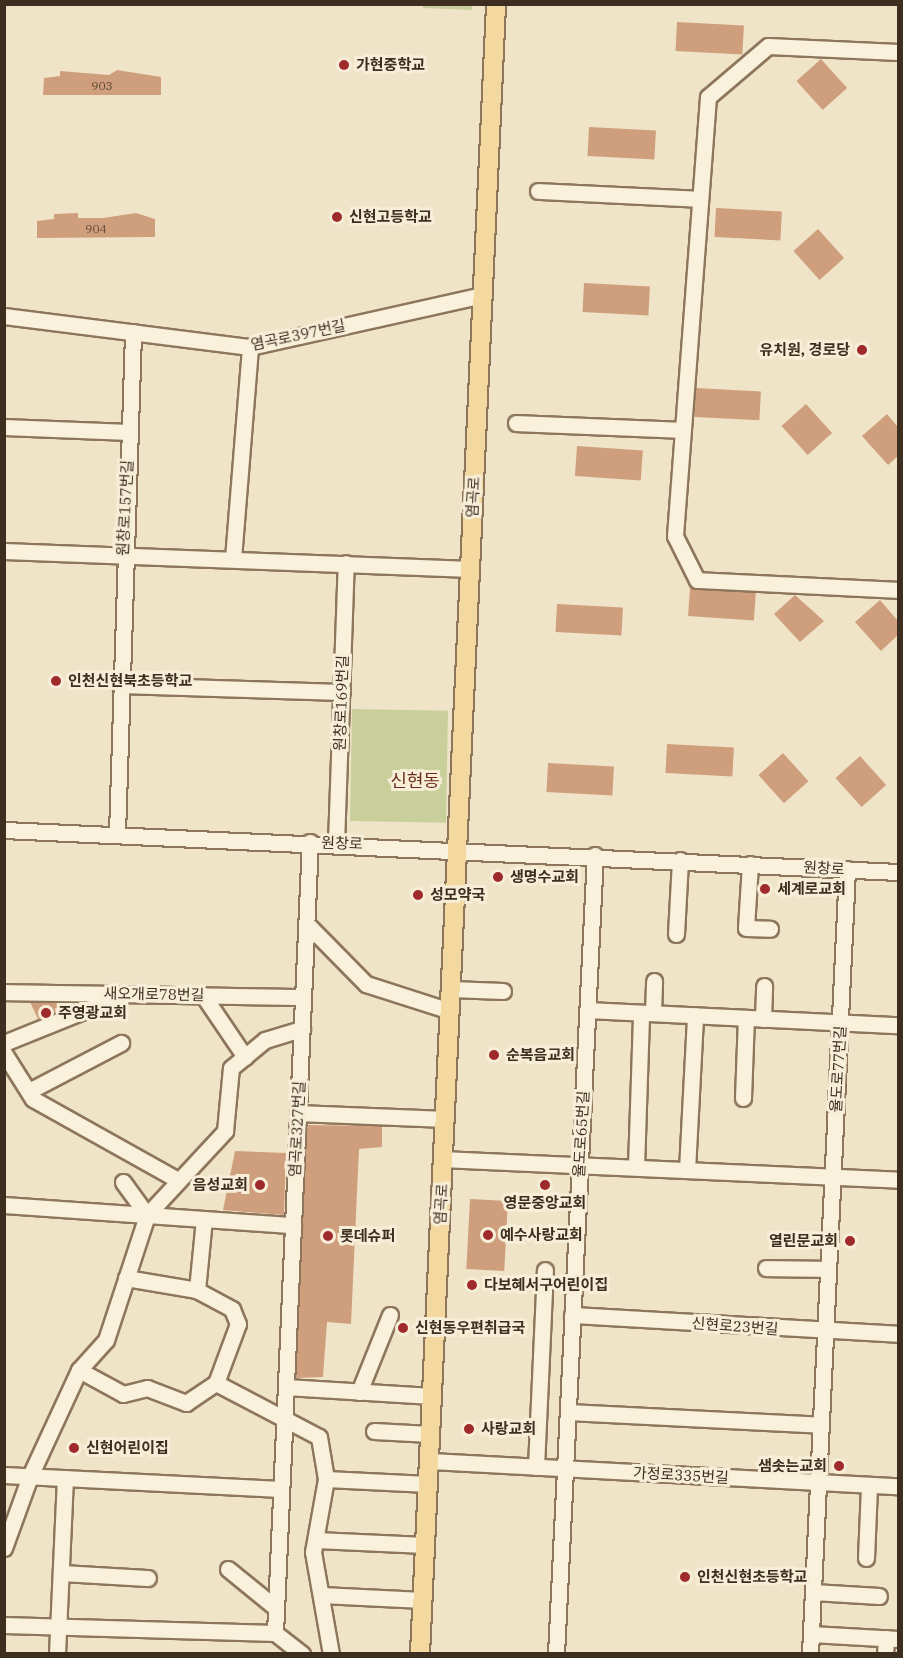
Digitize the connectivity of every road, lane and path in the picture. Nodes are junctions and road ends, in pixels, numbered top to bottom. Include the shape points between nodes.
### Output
1 (496, 4) edge
2 (898, 52) edge
3 (538, 191) dead end
4 (700, 200) junction
5 (483, 295) junction
6 (4, 316) edge
7 (133, 332) junction
8 (250, 347) junction
9 (516, 423) dead end
10 (4, 427) edge
11 (683, 430) junction
12 (128, 432) junction
13 (4, 551) edge
14 (122, 555) junction
15 (232, 559) junction
16 (346, 563) junction
17 (470, 569) junction
18 (898, 590) edge
19 (120, 685) junction
20 (342, 692) junction
21 (4, 830) edge
22 (117, 834) junction
23 (310, 842) junction
24 (336, 843) junction
25 (457, 848) junction
26 (595, 855) junction
27 (680, 860) junction
28 (750, 864) junction
29 (847, 869) junction
30 (898, 872) edge
31 (306, 923) junction
32 (770, 929) dead end
33 (676, 934) dead end
34 (654, 981) dead end
35 (764, 986) dead end
36 (451, 989) junction
37 (503, 991) dead end
38 (4, 992) edge
39 (126, 994) junction
40 (203, 995) junction
41 (303, 997) junction
42 (587, 1010) junction
43 (450, 1011) junction
44 (647, 1013) junction
45 (695, 1015) junction
46 (747, 1018) junction
47 (763, 1018) junction
48 (840, 1022) junction
49 (898, 1025) edge
50 (302, 1029) junction
51 (4, 1043) edge
52 (121, 1043) dead end
53 (4, 1053) edge
54 (245, 1057) junction
55 (29, 1091) junction
56 (743, 1098) dead end
57 (298, 1113) junction
58 (445, 1119) junction
59 (443, 1159) junction
60 (580, 1164) junction
61 (636, 1167) junction
62 (687, 1170) junction
63 (833, 1177) junction
64 (178, 1180) junction
65 (898, 1180) edge
66 (123, 1182) dead end
67 (4, 1205) edge
68 (147, 1215) junction
69 (204, 1219) junction
70 (293, 1225) junction
71 (766, 1268) dead end
72 (828, 1269) junction
73 (545, 1270) dead end
74 (126, 1278) junction
75 (197, 1290) junction
76 (390, 1315) dead end
77 (572, 1315) junction
78 (825, 1333) junction
79 (898, 1334) edge
80 (79, 1370) junction
81 (216, 1383) junction
82 (286, 1387) junction
83 (360, 1392) junction
84 (432, 1396) junction
85 (568, 1412) junction
86 (285, 1417) junction
87 (821, 1425) junction
88 (374, 1431) dead end
89 (430, 1434) junction
90 (429, 1461) junction
91 (536, 1467) junction
92 (565, 1468) junction
93 (4, 1475) edge
94 (30, 1476) junction
95 (65, 1478) junction
96 (326, 1479) junction
97 (818, 1483) junction
98 (428, 1484) junction
99 (869, 1485) junction
100 (898, 1486) edge
101 (281, 1489) junction
102 (316, 1540) junction
103 (425, 1545) junction
104 (4, 1548) edge
105 (866, 1558) dead end
106 (228, 1569) dead end
107 (61, 1573) junction
108 (148, 1578) dead end
109 (813, 1592) junction
110 (321, 1595) junction
111 (879, 1596) dead end
112 (423, 1600) junction
113 (276, 1608) junction
114 (4, 1625) edge
115 (59, 1626) junction
116 (275, 1633) junction
117 (811, 1634) junction
118 (890, 1643) edge
119 (57, 1653) edge
120 (302, 1653) edge
121 (331, 1653) edge
122 (420, 1653) edge
123 (556, 1653) edge
124 (810, 1653) edge

1 - 5 main road, 염곡로
2 - 4 street via 768,46 708,97
3 - 4 street
4 - 11 street
5 - 8 street, 염곡로397번길
5 - 17 main road, 염곡로
6 - 7 street, 염곡로397번길
7 - 8 street, 염곡로397번길
7 - 12 street, 원창로157번길
8 - 15 street
9 - 11 street
10 - 12 street
11 - 18 street via 675,536 697,580
12 - 14 street, 원창로157번길
13 - 14 street
14 - 15 street
14 - 19 street, 원창로157번길
15 - 16 street
16 - 17 street
16 - 20 street, 원창로169번길
17 - 25 main road, 염곡로
19 - 20 street
19 - 22 street, 원창로157번길
20 - 24 street, 원창로169번길
21 - 22 street, 원창로
22 - 23 street, 원창로
23 - 24 street, 원창로
23 - 31 street, 염곡로327번길
24 - 25 street, 원창로
25 - 26 street, 원창로
25 - 36 main road, 염곡로
26 - 27 street, 원창로
26 - 42 street, 율도로65번길
27 - 28 street, 원창로
27 - 33 street
28 - 29 street, 원창로
28 - 32 street via 747,928
29 - 30 street, 원창로
29 - 48 street, 율도로77번길
31 - 41 street, 염곡로327번길
31 - 43 street via 366,984
34 - 44 street
35 - 47 street
36 - 37 street
36 - 43 main road, 염곡로
38 - 39 street, 새오개로78번길
39 - 40 street, 새오개로78번길
39 - 51 street
40 - 41 street, 새오개로78번길
40 - 54 street
41 - 50 street, 염곡로327번길
42 - 44 street
42 - 60 street, 율도로65번길
43 - 58 main road, 염곡로
44 - 45 street
44 - 61 street
45 - 46 street
45 - 62 street
46 - 47 street
46 - 56 street
47 - 48 street
48 - 49 street
48 - 63 street, 율도로77번길
50 - 54 street via 265,1040
50 - 57 street, 염곡로327번길
52 - 55 street
53 - 55 street
54 - 64 street via 231,1068 225,1131
55 - 64 street
57 - 58 street
57 - 70 street, 염곡로327번길
58 - 59 main road, 염곡로
59 - 60 street
59 - 84 main road, 염곡로
60 - 61 street
60 - 77 street, 율도로65번길
61 - 62 street
62 - 63 street
63 - 65 street
63 - 72 street, 율도로77번길
64 - 68 street
66 - 68 street
67 - 68 street
68 - 69 street
68 - 74 street
69 - 70 street
69 - 75 street
70 - 82 street, 염곡로327번길
71 - 72 street
72 - 78 street, 율도로77번길
73 - 91 street
74 - 75 street
74 - 80 street via 106,1341
75 - 81 street via 232,1309 238,1324
76 - 83 street
77 - 78 street, 신현로23번길
77 - 85 street, 율도로65번길
78 - 79 street, 신현로23번길
78 - 87 street, 율도로77번길
80 - 81 street via 123,1394 147,1388 186,1403
80 - 94 street
81 - 86 street
82 - 83 street
82 - 86 street, 염곡로327번길
83 - 84 street
84 - 89 main road, 염곡로
85 - 87 street
85 - 92 street, 율도로65번길
86 - 96 street via 319,1437
86 - 101 street, 염곡로327번길
87 - 97 street, 율도로77번길
88 - 89 street
89 - 90 main road, 염곡로
90 - 91 street, 가정로335번길
90 - 98 main road, 염곡로
91 - 92 street, 가정로335번길
92 - 97 street, 가정로335번길
92 - 123 street, 율도로65번길
93 - 94 street
94 - 95 street
94 - 104 street
95 - 101 street
95 - 107 street
96 - 98 street
96 - 102 street
97 - 99 street, 가정로335번길
97 - 109 street, 율도로77번길
98 - 103 main road, 염곡로
99 - 100 street, 가정로335번길
99 - 105 street
101 - 113 street, 염곡로327번길
102 - 103 street
102 - 110 street
103 - 112 main road, 염곡로
106 - 113 street
107 - 108 street
107 - 115 street
109 - 111 street
109 - 117 street, 율도로77번길
110 - 112 street
110 - 121 street
112 - 122 main road, 염곡로
113 - 116 street, 염곡로327번길
114 - 115 street
115 - 116 street
115 - 119 street
116 - 120 street
117 - 118 street
117 - 124 street, 율도로77번길

